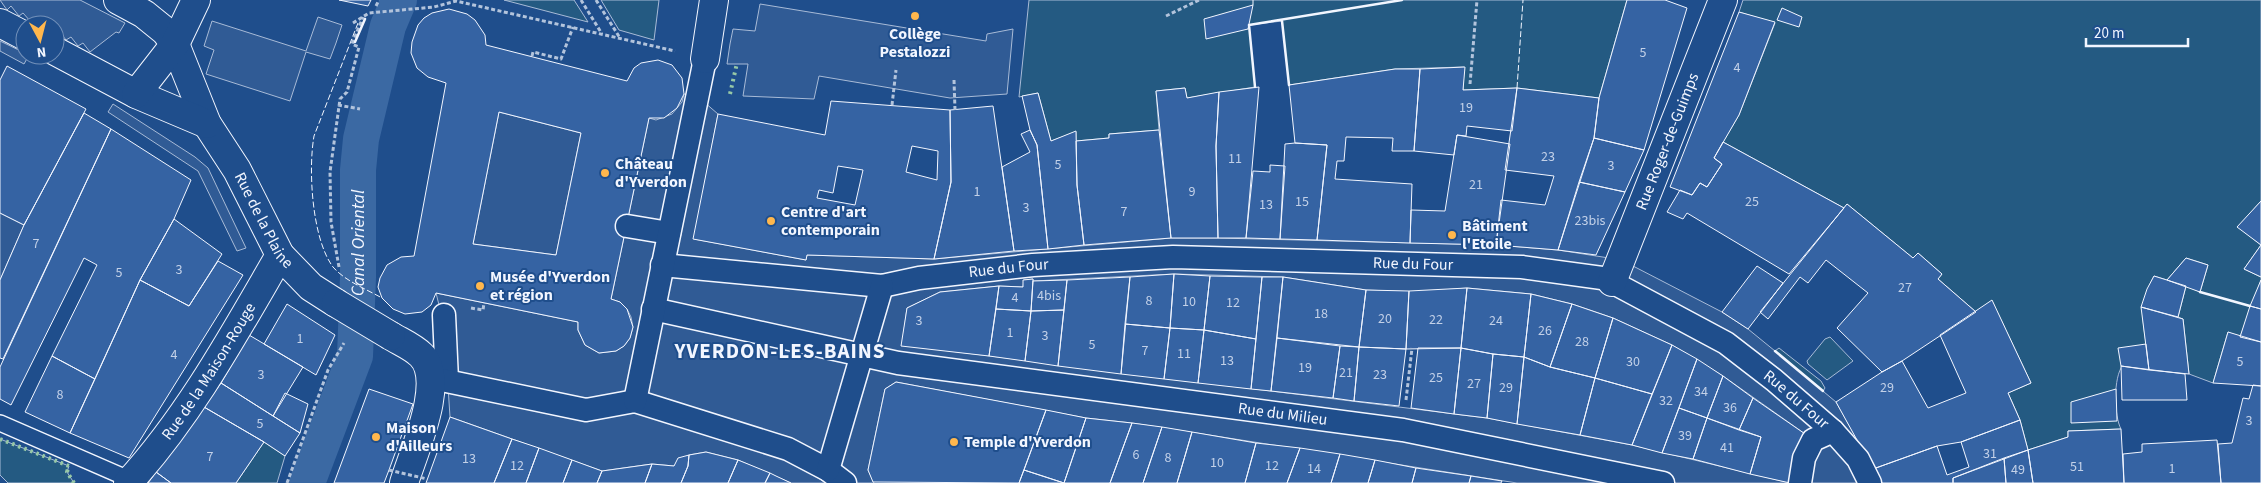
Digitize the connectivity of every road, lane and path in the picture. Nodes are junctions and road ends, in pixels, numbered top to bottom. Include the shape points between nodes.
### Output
1 (118, 0) edge
2 (196, 0) edge
3 (379, 0) edge
4 (581, 0) edge
5 (596, 0) edge
6 (714, 0) edge
7 (1199, 0) edge
8 (1477, 0) edge
9 (1723, 0) edge
10 (456, 1) edge
11 (376, 6) dead end
12 (363, 16) junction
13 (1166, 16) dead end
14 (0, 23) edge
15 (353, 23) dead end
16 (573, 27) junction
17 (15, 31) edge
18 (602, 35) junction
19 (620, 39) junction
20 (175, 44) junction
21 (532, 56) dead end
22 (65, 57) edge
23 (705, 59) junction
24 (896, 70) dead end
25 (954, 80) dead end
26 (1470, 84) dead end
27 (136, 94) junction
28 (338, 105) junction
29 (892, 105) dead end
30 (360, 110) dead end
31 (955, 110) dead end
32 (207, 124) junction
33 (627, 226) dead end
34 (669, 234) junction
35 (280, 256) junction
36 (662, 265) junction
37 (340, 273) dead end
38 (1612, 282) junction
39 (882, 286) junction
40 (653, 309) junction
41 (444, 315) dead end
42 (345, 342) dead end
43 (1412, 348) dead end
44 (862, 356) junction
45 (439, 379) junction
46 (635, 401) junction
47 (1405, 407) dead end
48 (0, 423) edge
49 (1833, 431) junction
50 (836, 477) edge
51 (407, 478) edge
52 (130, 481) edge
53 (287, 483) edge
54 (1663, 483) edge
55 (1800, 483) edge
56 (1870, 483) edge

1 - 20 street, Rue de la Plaine via 144,14
2 - 20 street
3 - 11 path
4 - 18 path
5 - 19 path
6 - 23 street
7 - 13 path
8 - 26 path
9 - 38 street, Rue Roger-de-Guimps
10 - 12 path
10 - 16 path
12 - 15 path
12 - 28 path via 352,44 359,47 347,92
14 - 17 street
16 - 18 path
16 - 21 path via 561,59 533,52
18 - 19 path
19 - 23 path
20 - 27 street
20 - 32 street, Rue de la Plaine
22 - 27 street
23 - 34 street
24 - 29 path
25 - 31 path
27 - 32 street
28 - 30 path
28 - 37 path via 330,172 331,222
32 - 35 street, Rue de la Plaine via 237,170
33 - 34 street
34 - 36 street
35 - 45 street, Rue de la Plaine, bridge via 311,287 422,355
35 - 52 street, Rue de la Maison-Rouge via 190,404
36 - 39 street, Rue du Four
36 - 40 street
38 - 39 street, Rue du Four via 1522,267 1173,257 1033,265 919,278
38 - 49 street, Rue du Four via 1726,343
39 - 44 street
40 - 44 street, Rue du Milieu
40 - 46 street
41 - 45 street
42 - 53 path via 328,370
43 - 47 path
44 - 50 street
44 - 54 street, Rue du Milieu via 1402,430
45 - 46 street via 586,410
45 - 51 street
46 - 50 street via 788,449
48 - 52 lane
49 - 55 street via 1813,440 1804,458
49 - 56 street, Rue du Four via 1858,459
51 - 51 path, bridge

